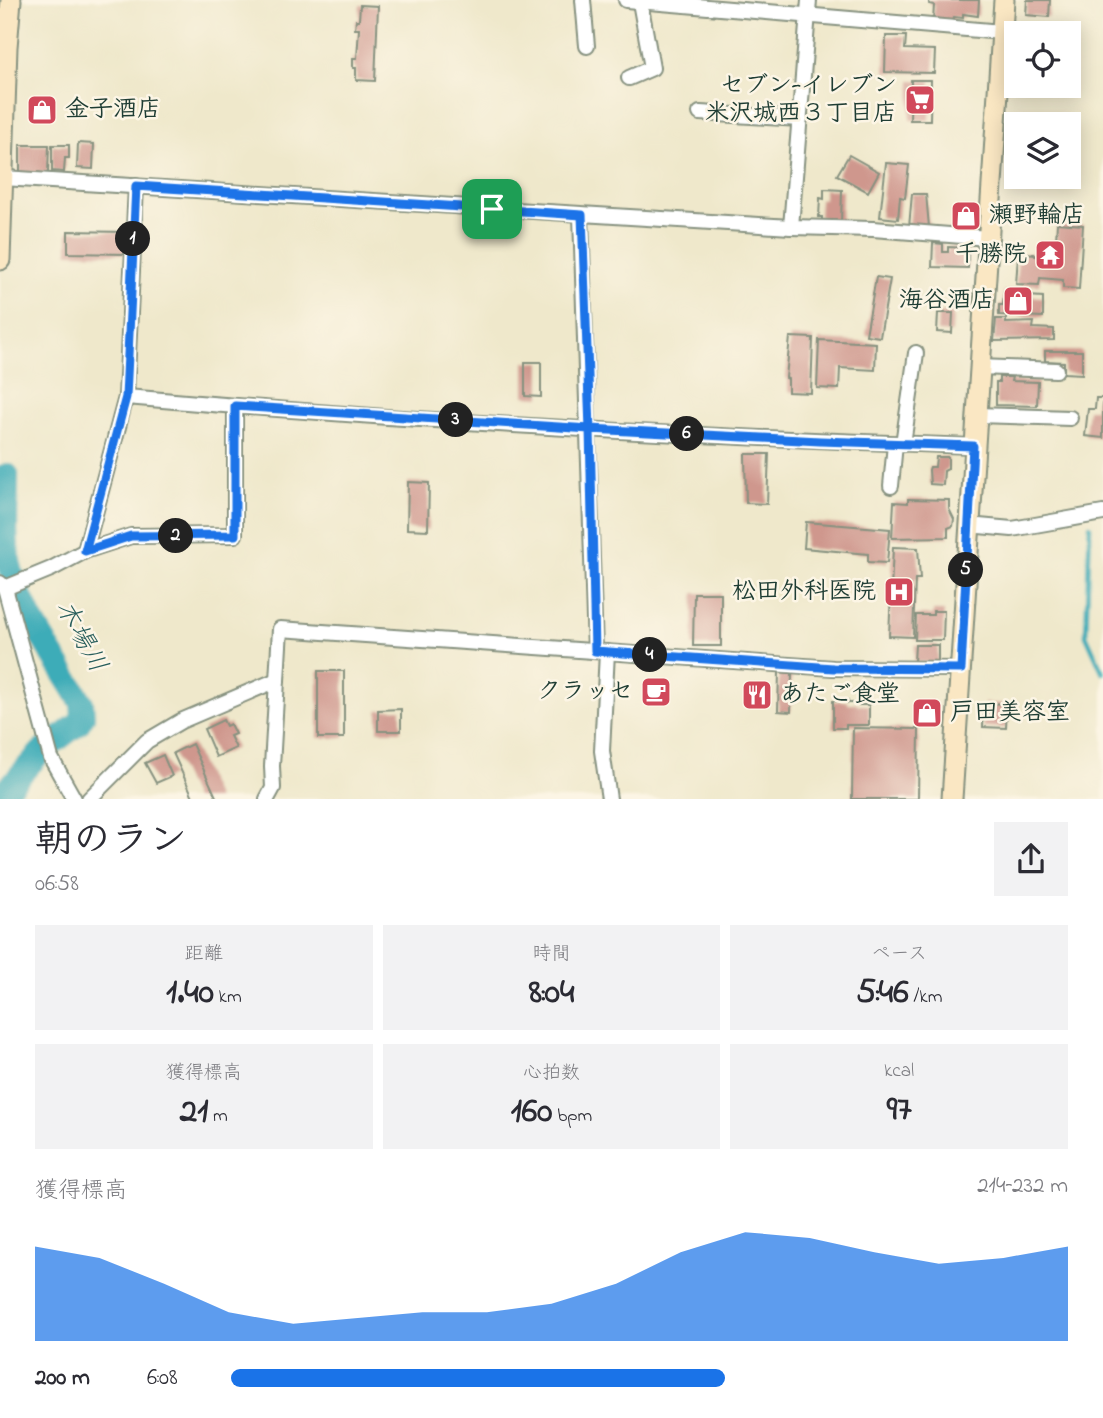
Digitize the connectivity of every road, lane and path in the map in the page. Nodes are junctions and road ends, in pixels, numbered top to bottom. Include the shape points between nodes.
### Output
1 (11, 0) edge
2 (583, 0) edge
3 (1004, 0) edge
4 (633, 1) edge
5 (809, 7) edge
6 (1002, 32) junction
7 (3, 47) edge
8 (587, 47) dead end
9 (629, 78) dead end
10 (700, 113) dead end
11 (800, 119) junction
12 (3, 178) junction
13 (136, 186) junction
14 (1, 205) edge
15 (582, 215) junction
16 (791, 227) junction
17 (988, 238) junction
18 (0, 260) edge
19 (916, 353) dead end
20 (979, 367) junction
21 (1056, 370) dead end
22 (126, 397) junction
23 (235, 406) junction
24 (976, 415) junction
25 (1070, 418) dead end
26 (590, 429) junction
27 (899, 444) junction
28 (973, 446) junction
29 (891, 486) dead end
30 (1103, 513) edge
31 (968, 525) junction
32 (85, 551) junction
33 (3, 586) edge
34 (601, 651) junction
35 (961, 669) junction
36 (277, 680) junction
37 (273, 795) edge
38 (74, 799) edge
39 (89, 799) edge
40 (609, 799) edge
41 (952, 799) edge

1 - 7 main road
2 - 8 street
3 - 6 main road
4 - 5 street
4 - 9 street via 652,68
5 - 6 street
5 - 11 street
6 - 17 main road
7 - 12 main road
10 - 11 street
11 - 16 street
12 - 13 street
12 - 14 main road
13 - 15 street
13 - 22 street
14 - 18 main road
15 - 16 street
15 - 26 street
16 - 17 street
17 - 20 main road
19 - 27 street
20 - 21 street
20 - 24 main road
22 - 23 street
22 - 32 street
23 - 26 street
23 - 32 street via 235,535 131,536
24 - 25 street
24 - 28 main road
26 - 27 street
26 - 34 street
27 - 28 street
27 - 29 street
28 - 31 main road
30 - 31 street via 1013,529
31 - 35 main road
32 - 33 street
33 - 38 street via 51,758
34 - 35 street via 833,668
34 - 36 street via 280,629
34 - 40 street via 602,751
35 - 41 main road
36 - 37 street
36 - 39 street via 147,741

